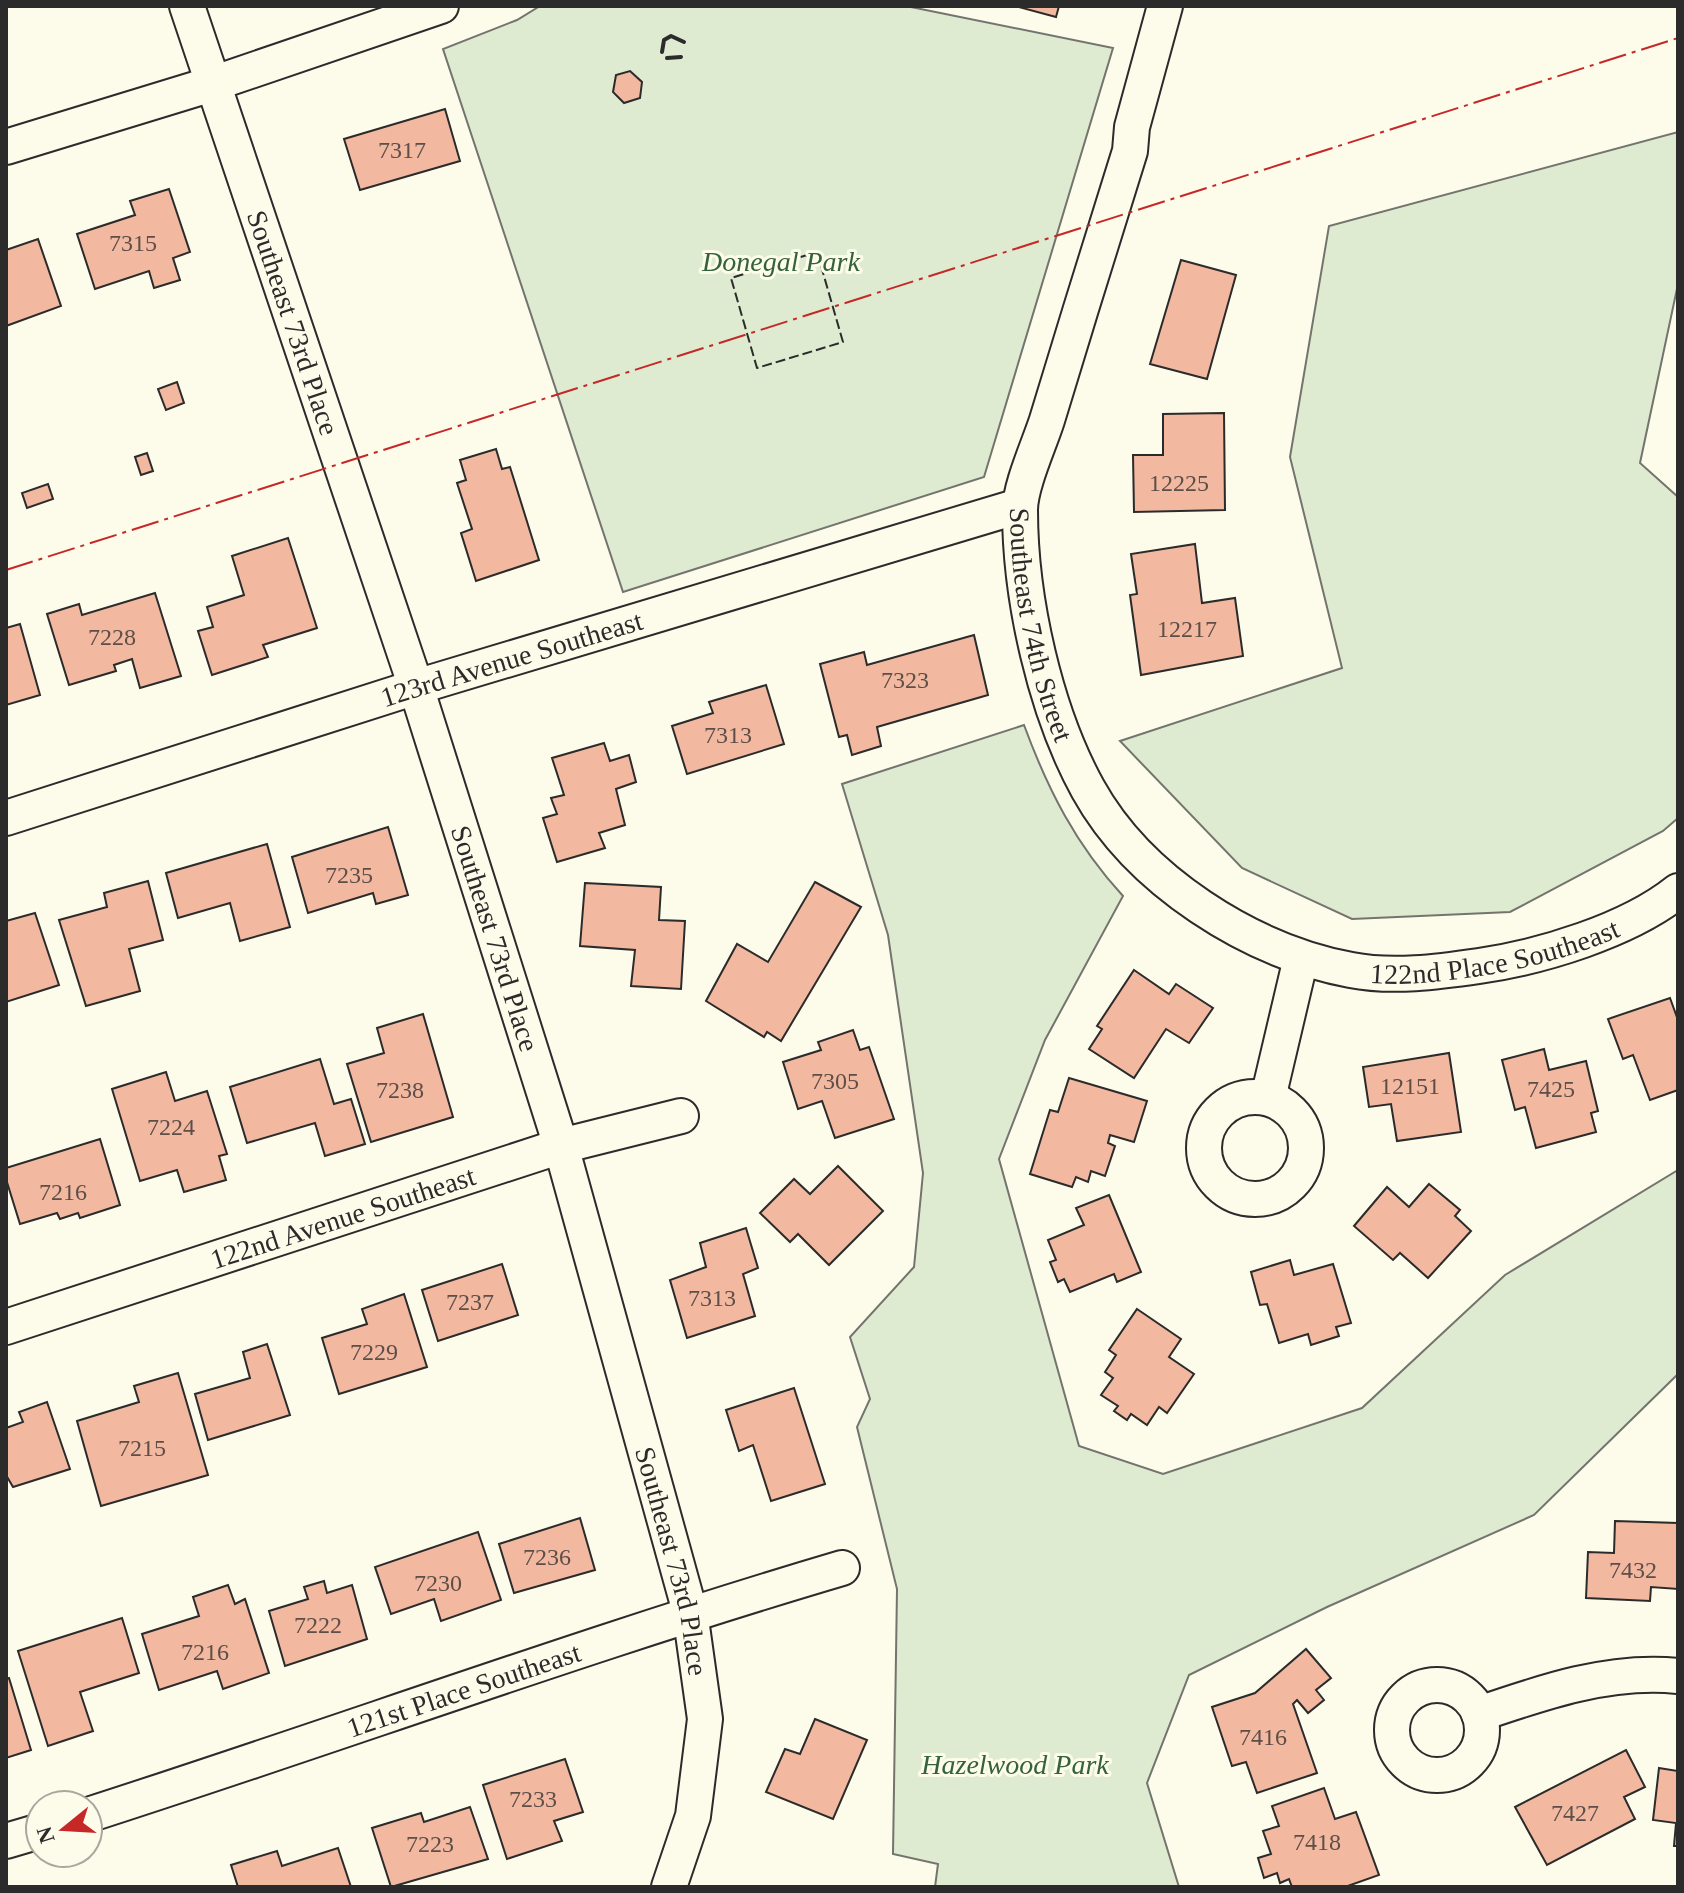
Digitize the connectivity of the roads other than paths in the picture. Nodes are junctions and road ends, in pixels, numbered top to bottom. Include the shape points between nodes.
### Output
1 (187, 6) edge
2 (441, 6) edge
3 (1165, 6) edge
4 (212, 84) junction
5 (6, 147) edge
6 (1019, 506) junction
7 (416, 687) junction
8 (6, 818) edge
9 (1678, 891) edge
10 (1301, 958) junction
11 (1268, 1098) dead end
12 (681, 1116) dead end
13 (561, 1146) junction
14 (6, 1327) edge
15 (842, 1568) dead end
16 (690, 1612) junction
17 (1678, 1676) edge
18 (1479, 1714) dead end
19 (104, 1810) edge
20 (669, 1887) edge

1 - 4 street, Southeast 73rd Place
2 - 4 street
3 - 6 street, Southeast 74th Street via 1130,151
4 - 5 street
4 - 7 street, Southeast 73rd Place
6 - 7 street, 123rd Avenue Southeast
6 - 10 street, Southeast 74th Street via 1026,595 1062,727 1089,790 1166,880 1214,918
7 - 8 street, 123rd Avenue Southeast
7 - 13 street, Southeast 73rd Place
9 - 10 street, 122nd Place Southeast via 1616,926 1504,962 1436,973 1355,971
10 - 11 street
12 - 13 street, 122nd Avenue Southeast
13 - 14 street, 122nd Avenue Southeast
13 - 16 street, Southeast 73rd Place
15 - 16 street, 121st Place Southeast
16 - 19 street, 121st Place Southeast
16 - 20 street, Southeast 73rd Place via 705,1719 693,1816
17 - 18 street via 1642,1672 1592,1681

